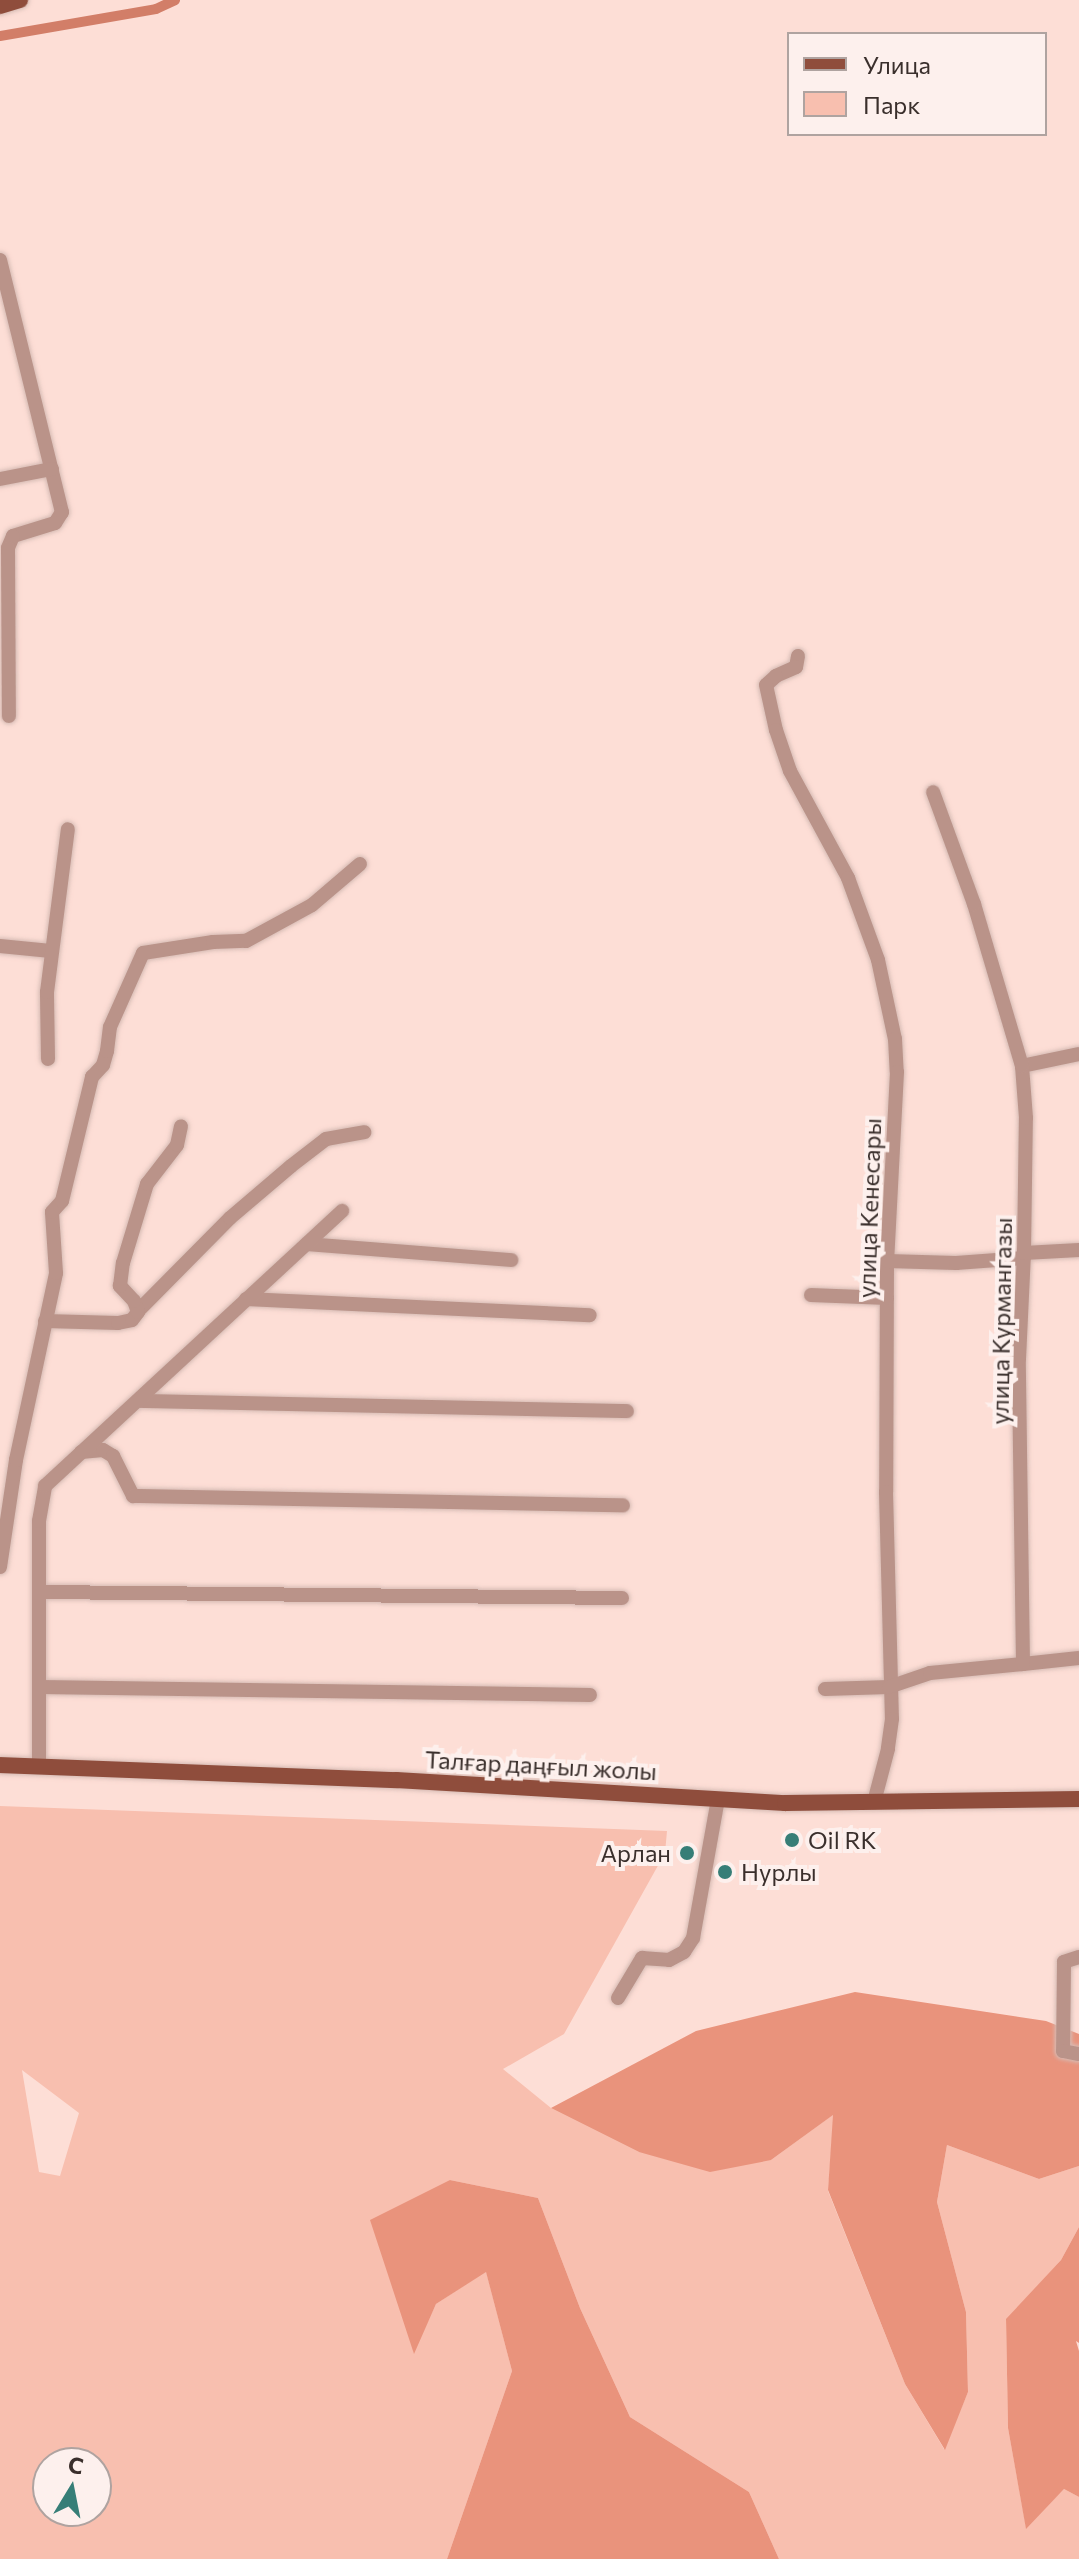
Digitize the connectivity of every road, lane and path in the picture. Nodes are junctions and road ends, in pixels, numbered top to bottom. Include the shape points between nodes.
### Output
1 (0, 260) edge
2 (52, 469) junction
3 (0, 479) edge
4 (798, 656) dead end
5 (9, 716) dead end
6 (933, 792) dead end
7 (68, 829) dead end
8 (360, 864) dead end
9 (0, 946) edge
10 (51, 951) junction
11 (1079, 1054) edge
12 (48, 1059) dead end
13 (1022, 1066) junction
14 (181, 1126) dead end
15 (364, 1132) dead end
16 (342, 1211) dead end
17 (307, 1244) junction
18 (1079, 1250) edge
19 (1024, 1255) junction
20 (511, 1260) dead end
21 (887, 1261) junction
22 (811, 1295) dead end
23 (887, 1298) junction
24 (246, 1299) junction
25 (138, 1311) junction
26 (590, 1315) dead end
27 (45, 1321) junction
28 (140, 1401) junction
29 (627, 1411) dead end
30 (81, 1452) junction
31 (623, 1505) dead end
32 (0, 1567) edge
33 (41, 1592) junction
34 (622, 1598) dead end
35 (1079, 1658) edge
36 (1023, 1664) junction
37 (40, 1687) junction
38 (889, 1687) junction
39 (825, 1689) dead end
40 (590, 1695) dead end
41 (0, 1765) edge
42 (39, 1767) junction
43 (718, 1799) junction
44 (1079, 1799) edge
45 (874, 1802) junction
46 (1079, 1957) edge
47 (618, 1998) dead end
48 (1079, 2054) edge

1 - 2 street
2 - 3 street
2 - 5 street via 62,512 55,523 13,536 8,548
4 - 21 street, улица Кенесары via 796,667 766,685 776,730 790,771 848,878 878,960 895,1039
6 - 13 street, улица Курмангазы via 974,904
7 - 10 street
8 - 27 street via 312,905 246,941 143,953 110,1027 103,1065 92,1077 62,1201 52,1212 56,1273
9 - 10 street
10 - 12 street
11 - 13 street
13 - 19 street, улица Курмангазы
14 - 25 street via 177,1145 147,1184 123,1263 120,1286
15 - 25 street via 326,1139 291,1166 230,1218
16 - 17 street
17 - 20 street
17 - 24 street
18 - 19 street
19 - 21 street via 956,1263
19 - 36 street, улица Курмангазы via 1019,1359
21 - 23 street, улица Кенесары
22 - 23 street
23 - 38 street, улица Кенесары
24 - 26 street
24 - 28 street
25 - 27 street via 132,1320 118,1323
27 - 32 street
28 - 29 street
28 - 30 street
30 - 31 street via 103,1450 113,1456 133,1496
30 - 33 street via 45,1486 39,1521
33 - 34 street
33 - 37 street
35 - 36 street
36 - 38 street via 930,1673
37 - 40 street
37 - 42 street
38 - 39 street
38 - 45 street, улица Кенесары via 892,1719
41 - 42 main road, Талғар даңғыл жолы
42 - 43 main road, Талғар даңғыл жолы
43 - 45 main road, Талғар даңғыл жолы
43 - 47 street via 693,1938 684,1952 669,1960 642,1958
44 - 45 main road, Талғар даңғыл жолы
46 - 48 street via 1064,1962 1063,2036 1063,2051

